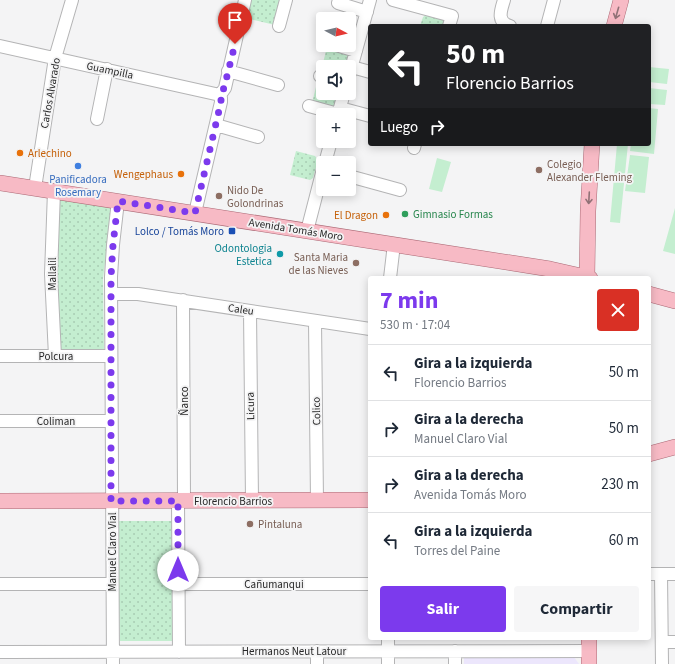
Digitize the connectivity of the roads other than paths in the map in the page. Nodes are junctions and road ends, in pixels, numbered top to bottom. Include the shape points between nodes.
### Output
1 (72, 0) edge
2 (245, 0) edge
3 (286, 0) edge
4 (370, 0) edge
5 (393, 0) edge
6 (504, 0) edge
7 (554, 0) edge
8 (621, 0) edge
9 (338, 3) dead end
10 (367, 12) junction
11 (450, 24) edge
12 (504, 24) edge
13 (548, 24) edge
14 (615, 24) edge
15 (280, 26) dead end
16 (0, 46) edge
17 (356, 51) edge
18 (55, 58) junction
19 (108, 69) junction
20 (228, 71) junction
21 (356, 72) edge
22 (368, 72) edge
23 (278, 85) dead end
24 (220, 95) junction
25 (309, 106) dead end
26 (318, 108) edge
27 (356, 115) edge
28 (368, 116) edge
29 (98, 119) dead end
30 (216, 125) junction
31 (258, 137) dead end
32 (592, 146) edge
33 (356, 178) edge
34 (0, 183) edge
35 (35, 188) junction
36 (400, 190) dead end
37 (54, 191) junction
38 (316, 196) edge
39 (118, 201) junction
40 (195, 213) junction
41 (307, 230) junction
42 (394, 244) junction
43 (390, 276) edge
44 (580, 276) edge
45 (588, 276) edge
46 (111, 294) junction
47 (651, 295) edge
48 (183, 300) junction
49 (675, 301) edge
50 (250, 311) junction
51 (315, 321) junction
52 (368, 329) edge
53 (0, 356) edge
54 (55, 356) junction
55 (111, 356) junction
56 (0, 421) edge
57 (111, 421) junction
58 (675, 447) edge
59 (651, 453) edge
60 (317, 500) junction
61 (368, 500) edge
62 (0, 501) edge
63 (111, 501) junction
64 (181, 501) junction
65 (252, 501) junction
66 (651, 574) edge
67 (662, 574) junction
68 (675, 574) edge
69 (0, 584) edge
70 (112, 584) junction
71 (178, 584) junction
72 (368, 584) edge
73 (388, 640) edge
74 (662, 642) junction
75 (675, 642) edge
76 (317, 651) junction
77 (388, 651) junction
78 (455, 651) junction
79 (589, 651) edge
80 (0, 652) edge
81 (179, 652) junction
82 (113, 658) edge
83 (317, 664) edge
84 (388, 664) edge
85 (455, 664) edge
86 (662, 664) edge

1 - 18 street, Carlos Alvarado
2 - 20 street
3 - 15 street
4 - 10 street
5 - 11 street via 452,16
6 - 12 street via 500,15
7 - 13 street
8 -> 14 main road
9 - 10 street
10 - 17 street
16 - 18 street, Guampilla
18 - 19 street, Guampilla
18 - 35 street, Carlos Alvarado
19 - 24 street, Guampilla
19 - 29 street
20 - 23 street
20 - 24 street
21 - 22 street
24 - 30 street
25 - 26 street
27 - 28 street
30 - 31 street
30 - 40 street
32 -> 45 main road
33 - 36 street
34 - 35 main road, Avenida Tomás Moro
35 - 37 main road, Avenida Tomás Moro
37 - 39 main road, Avenida Tomás Moro
37 - 54 street, Mallalil via 51,274
38 - 41 street
39 - 40 main road, Avenida Tomás Moro
39 - 46 street, Manuel Claro Vial
40 - 41 main road, Avenida Tomás Moro
41 - 42 main road, Avenida Tomás Moro
42 - 43 street
42 - 44 main road, Avenida Tomás Moro
46 - 48 street, Caleu via 132,293
46 - 55 street, Manuel Claro Vial
47 - 49 main road
48 - 50 street, Caleu
48 - 64 street, Ñanco
50 - 51 street, Caleu
50 - 65 street, Licura
51 - 52 street, Caleu
51 - 60 street, Colico
53 - 54 street, Polcura
54 - 55 street, Polcura
55 - 57 street, Manuel Claro Vial
56 - 57 street, Coliman
57 - 63 street, Manuel Claro Vial
58 - 59 main road
60 - 61 main road, Florencio Barrios
60 - 65 main road, Florencio Barrios
62 - 63 main road, Florencio Barrios
63 - 64 main road, Florencio Barrios
63 - 70 street, Manuel Claro Vial
64 - 65 main road, Florencio Barrios
64 - 71 street, Ñanco
66 - 67 street
67 - 68 street
67 - 74 street
69 - 70 street
70 - 82 street, Manuel Claro Vial
71 - 72 street, Cañumanqui
71 - 81 street, Ñanco
73 - 77 street
74 - 75 street
74 - 86 street
76 - 77 street, Hermanos Neut Latour
76 - 81 street, Hermanos Neut Latour
76 - 83 street
77 - 78 street, Hermanos Neut Latour
77 - 84 street
78 - 79 street, Hermanos Neut Latour
78 - 85 street
80 - 82 street, Hermanos Neut Latour
81 - 82 street, Hermanos Neut Latour

